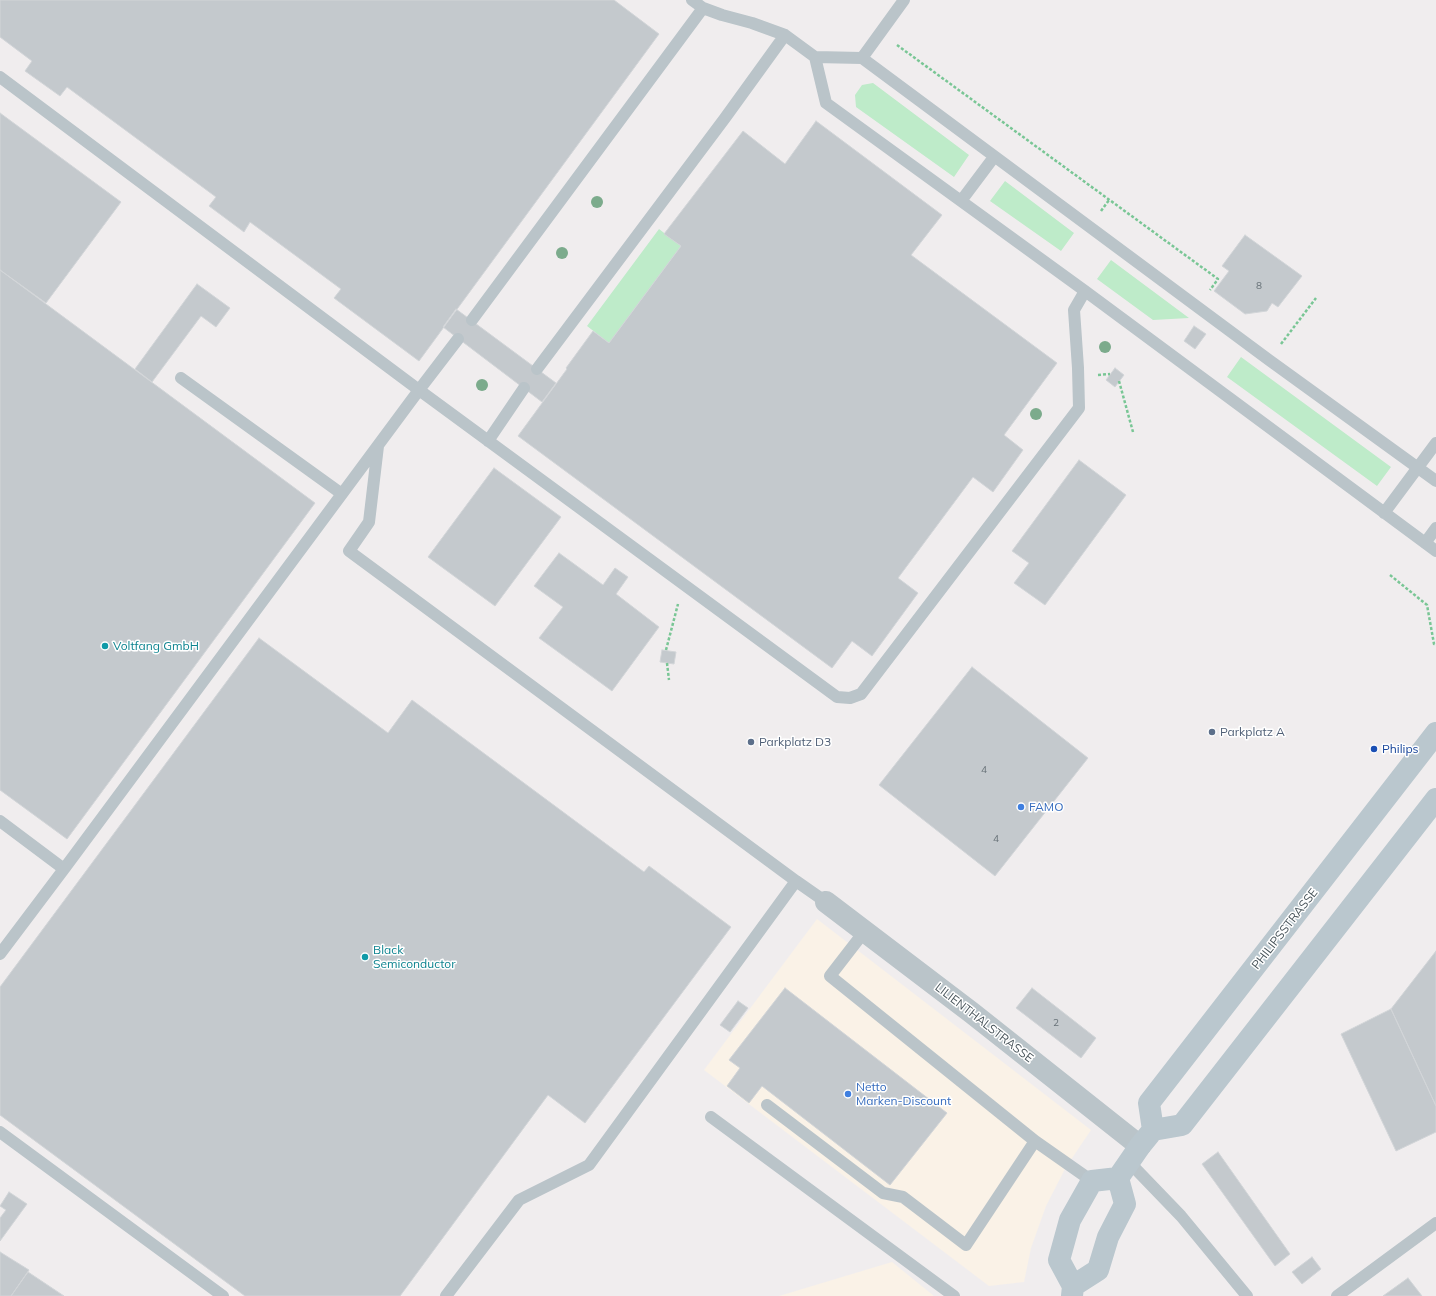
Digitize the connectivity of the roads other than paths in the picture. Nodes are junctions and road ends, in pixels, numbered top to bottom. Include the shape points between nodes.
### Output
1 (692, 0) edge
2 (904, 0) edge
3 (703, 8) junction
4 (785, 35) junction
5 (815, 57) junction
6 (862, 58) junction
7 (0, 77) edge
8 (994, 157) junction
9 (961, 201) junction
10 (1085, 291) junction
11 (472, 320) dead end
12 (458, 339) dead end
13 (537, 369) dead end
14 (181, 378) dead end
15 (524, 388) dead end
16 (419, 390) junction
17 (488, 441) junction
18 (1436, 443) edge
19 (378, 445) junction
20 (1418, 468) junction
21 (1436, 481) edge
22 (342, 494) junction
23 (1384, 513) junction
24 (1436, 528) edge
25 (1425, 543) junction
26 (1436, 551) edge
27 (1436, 733) edge
28 (1436, 799) edge
29 (0, 821) edge
30 (64, 869) junction
31 (796, 881) junction
32 (826, 902) joint
33 (864, 932) junction
34 (0, 954) edge
35 (767, 1105) dead end
36 (711, 1117) dead end
37 (0, 1132) edge
38 (1034, 1141) junction
39 (1135, 1154) junction
40 (1092, 1181) junction
41 (1436, 1223) edge
42 (1072, 1291) edge
43 (223, 1296) edge
44 (446, 1296) edge
45 (954, 1296) edge
46 (1247, 1296) edge
47 (1337, 1296) edge

1 - 3 lane
2 - 6 lane
3 - 4 lane
3 - 11 lane
4 - 5 lane
4 - 13 lane
5 - 6 lane
5 - 9 lane via 826,103
6 - 8 lane
7 - 16 lane
8 - 9 lane
8 - 20 lane
9 - 10 lane
10 - 17 lane via 1074,310 1079,408 861,694 850,698 837,696
10 - 23 lane
12 - 16 lane
14 - 22 lane
15 - 17 lane
16 - 17 lane
16 - 19 lane
18 - 20 lane
19 - 22 lane
19 - 31 lane via 369,522 349,551
20 - 21 lane
20 - 23 lane
22 - 30 lane
23 - 25 lane
24 - 25 lane
25 - 26 lane
27 - 39 street, PHILIPSSTRASSE via 1149,1103
28 - 39 street via 1182,1125
29 - 30 lane
30 - 34 lane
31 - 32 lane
31 - 44 lane via 589,1165 519,1200
32 - 33 street, LILIENTHALSTRASSE
33 - 38 lane via 830,976
33 - 39 street, LILIENTHALSTRASSE via 972,1013
35 - 38 lane via 883,1193 903,1197 966,1245
36 - 45 lane
37 - 43 lane
38 - 40 lane
39 - 40 street
39 - 42 street, PHILIPSSTRASSE via 1125,1204 1108,1237 1098,1270
39 - 46 lane via 1181,1216
40 - 42 street, PHILIPSSTRASSE via 1070,1220 1059,1260
41 - 47 lane

